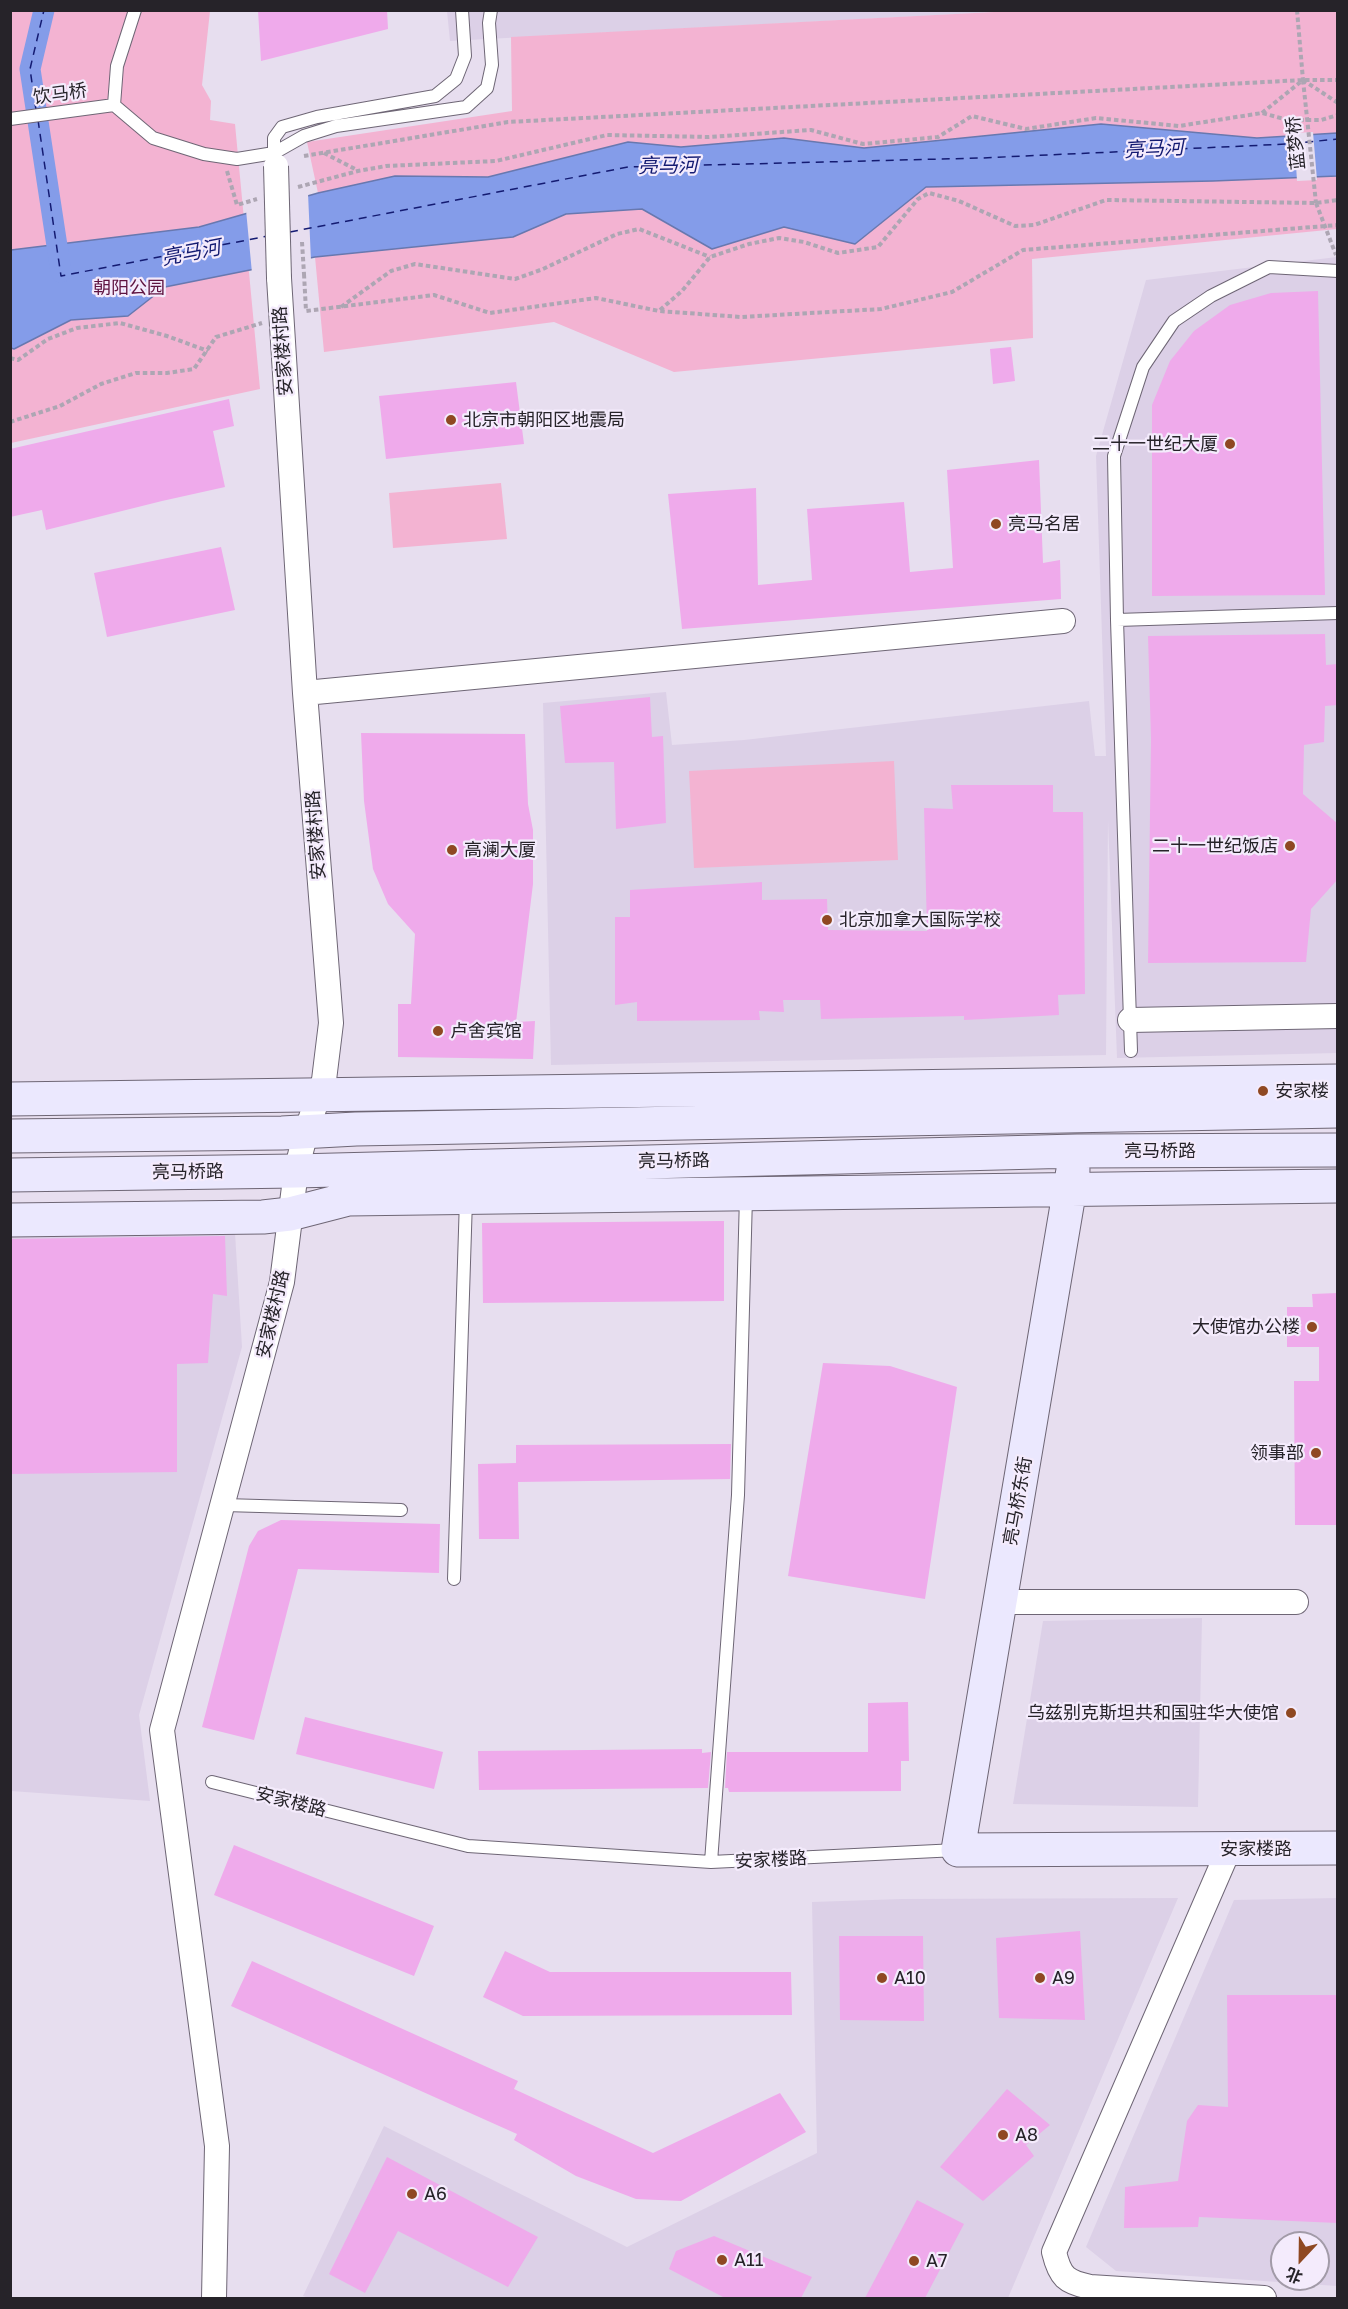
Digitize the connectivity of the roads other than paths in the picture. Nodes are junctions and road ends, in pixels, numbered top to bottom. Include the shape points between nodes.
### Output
1 (135, 10) edge
2 (462, 10) edge
3 (491, 10) edge
4 (114, 105) junction
5 (10, 119) edge
6 (282, 159) junction
7 (1338, 271) edge
8 (1338, 613) edge
9 (1117, 620) junction
10 (1063, 621) dead end
11 (305, 693) junction
12 (1338, 1016) edge
13 (1130, 1020) junction
14 (1131, 1051) dead end
15 (1338, 1081) edge
16 (321, 1094) junction
17 (10, 1099) edge
18 (1338, 1111) edge
19 (306, 1132) junction
20 (10, 1136) edge
21 (1338, 1150) edge
22 (1077, 1151) junction
23 (296, 1171) junction
24 (10, 1175) edge
25 (1338, 1186) edge
26 (1070, 1190) junction
27 (747, 1194) junction
28 (466, 1198) junction
29 (290, 1214) junction
30 (10, 1220) edge
31 (224, 1505) junction
32 (401, 1510) dead end
33 (454, 1579) dead end
34 (1001, 1602) junction
35 (1296, 1602) dead end
36 (212, 1782) dead end
37 (1338, 1848) edge
38 (1229, 1849) junction
39 (958, 1850) junction
40 (711, 1862) junction
41 (214, 2298) edge
42 (1264, 2298) edge

1 - 4 lane via 117,66
2 - 6 lane via 465,56 456,79 435,96 282,127 274,138
3 - 6 lane via 492,65 487,88 466,107 336,126 304,136
4 - 5 lane, 饮马桥
4 - 6 lane via 153,138 204,154
6 - 11 street, 安家楼村路, bridge via 279,278
7 - 9 lane via 1269,267 1211,296 1174,321 1143,367 1114,456
8 - 9 lane
9 - 13 lane
10 - 11 street
11 - 16 street, 安家楼村路 via 331,1023
12 - 13 street
13 - 14 lane
15 - 16 street
16 - 17 street
16 - 19 street, 安家楼村路
18 - 19 street, 亮马桥路
19 - 20 street, 亮马桥路
19 - 23 street, 安家楼村路
21 - 22 street, 亮马桥路
22 - 23 street, 亮马桥路
22 - 26 street, 亮马桥东街
23 - 24 street, 亮马桥路
23 - 29 street, 安家楼村路
25 - 26 street
26 - 27 street
26 - 34 street, 亮马桥东街
27 - 28 street
27 - 40 lane via 738,1495
28 - 29 street via 348,1199
28 - 33 lane
29 - 30 street
29 - 31 street, 安家楼村路 via 282,1282
31 - 32 lane
31 - 41 street, 安家楼村路 via 162,1730 217,2146
34 - 35 street
34 - 39 street, 亮马桥东街
36 - 40 lane, 安家楼路 via 468,1846
37 - 38 street, 安家楼路
38 - 39 street, 安家楼路
38 - 42 street via 1054,2253 1057,2266 1071,2283
39 - 40 lane, 安家楼路

